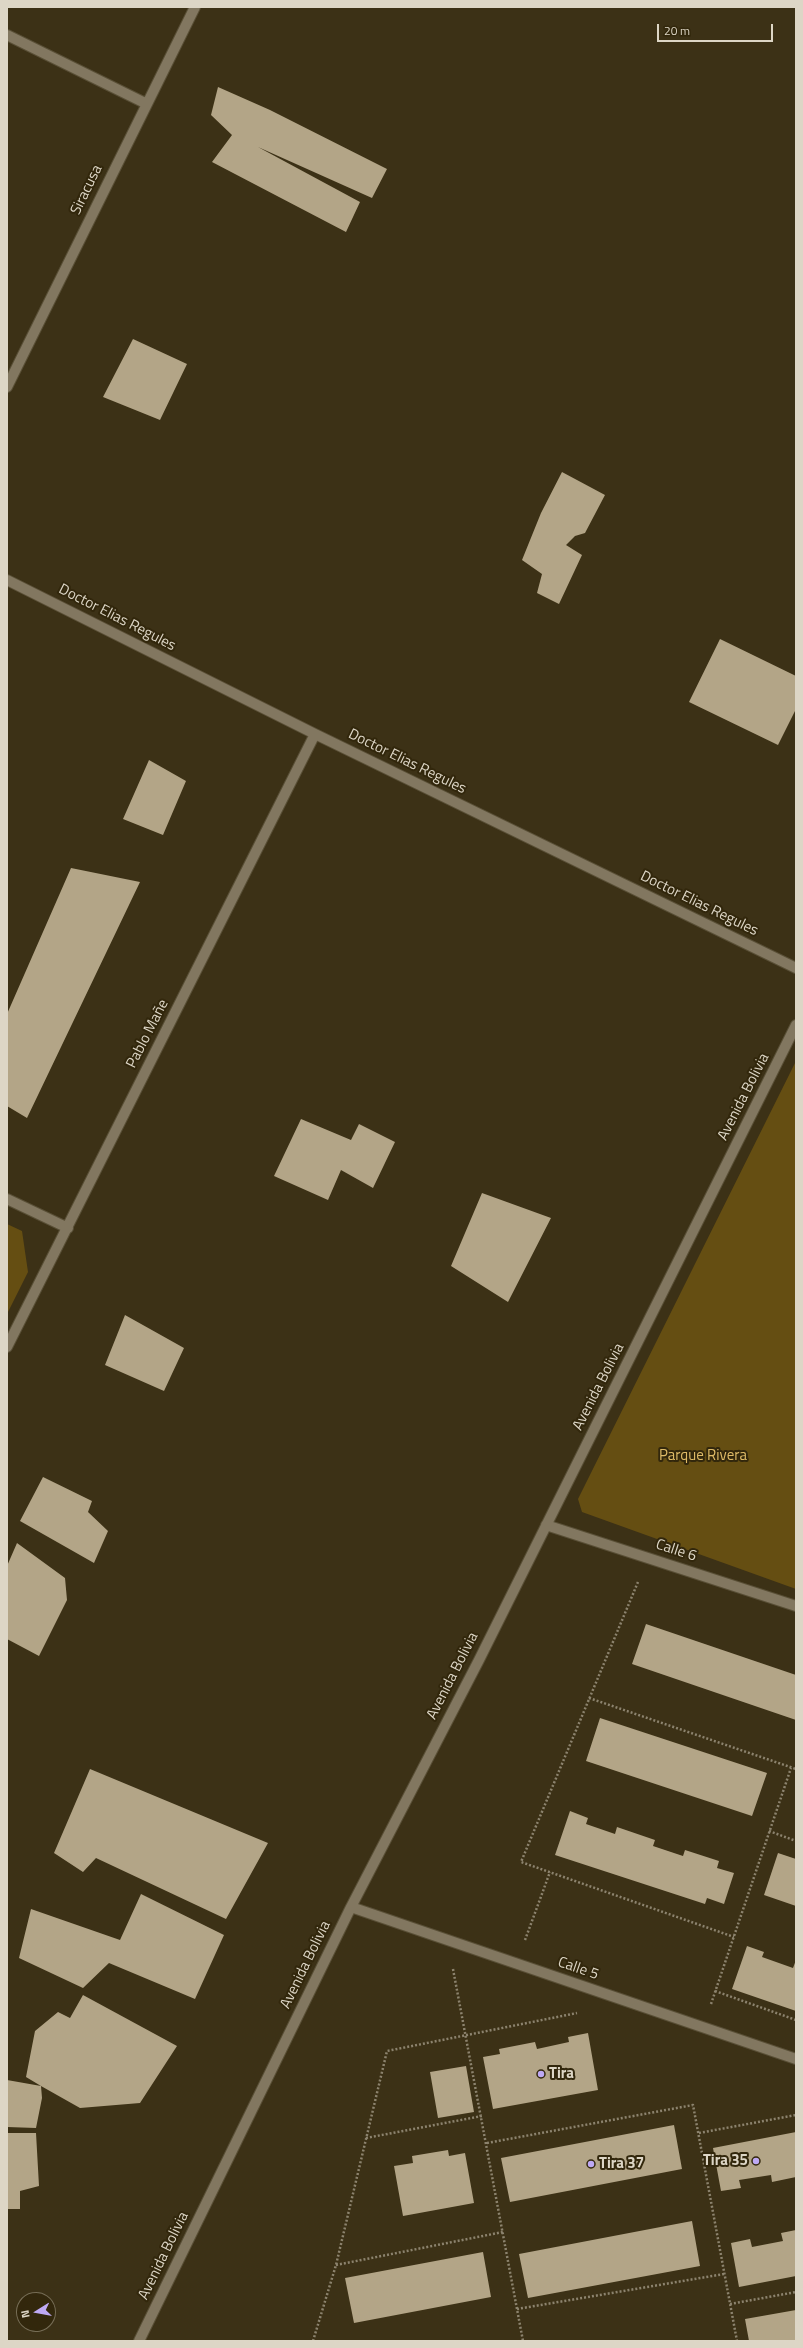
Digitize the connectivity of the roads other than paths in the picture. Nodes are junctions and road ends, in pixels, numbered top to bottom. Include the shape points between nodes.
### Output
1 (194, 7) edge
2 (7, 35) edge
3 (147, 104) junction
4 (7, 387) edge
5 (7, 580) edge
6 (315, 734) junction
7 (796, 968) edge
8 (796, 1025) edge
9 (7, 1199) edge
10 (68, 1228) junction
11 (7, 1347) edge
12 (546, 1525) junction
13 (796, 1606) edge
14 (351, 1907) junction
15 (796, 2059) edge
16 (139, 2341) edge

1 - 3 street, Siracusa
2 - 3 street
3 - 4 street, Siracusa
5 - 6 street, Doctor Elias Regules
6 - 7 street, Doctor Elias Regules
6 - 10 street, Pablo Mañe
8 - 12 street, Avenida Bolivia
9 - 10 street
10 - 11 street, Pablo Mañe
12 - 13 street, Calle 6
12 - 14 street, Avenida Bolivia
14 - 15 street, Calle 5
14 - 16 street, Avenida Bolivia

